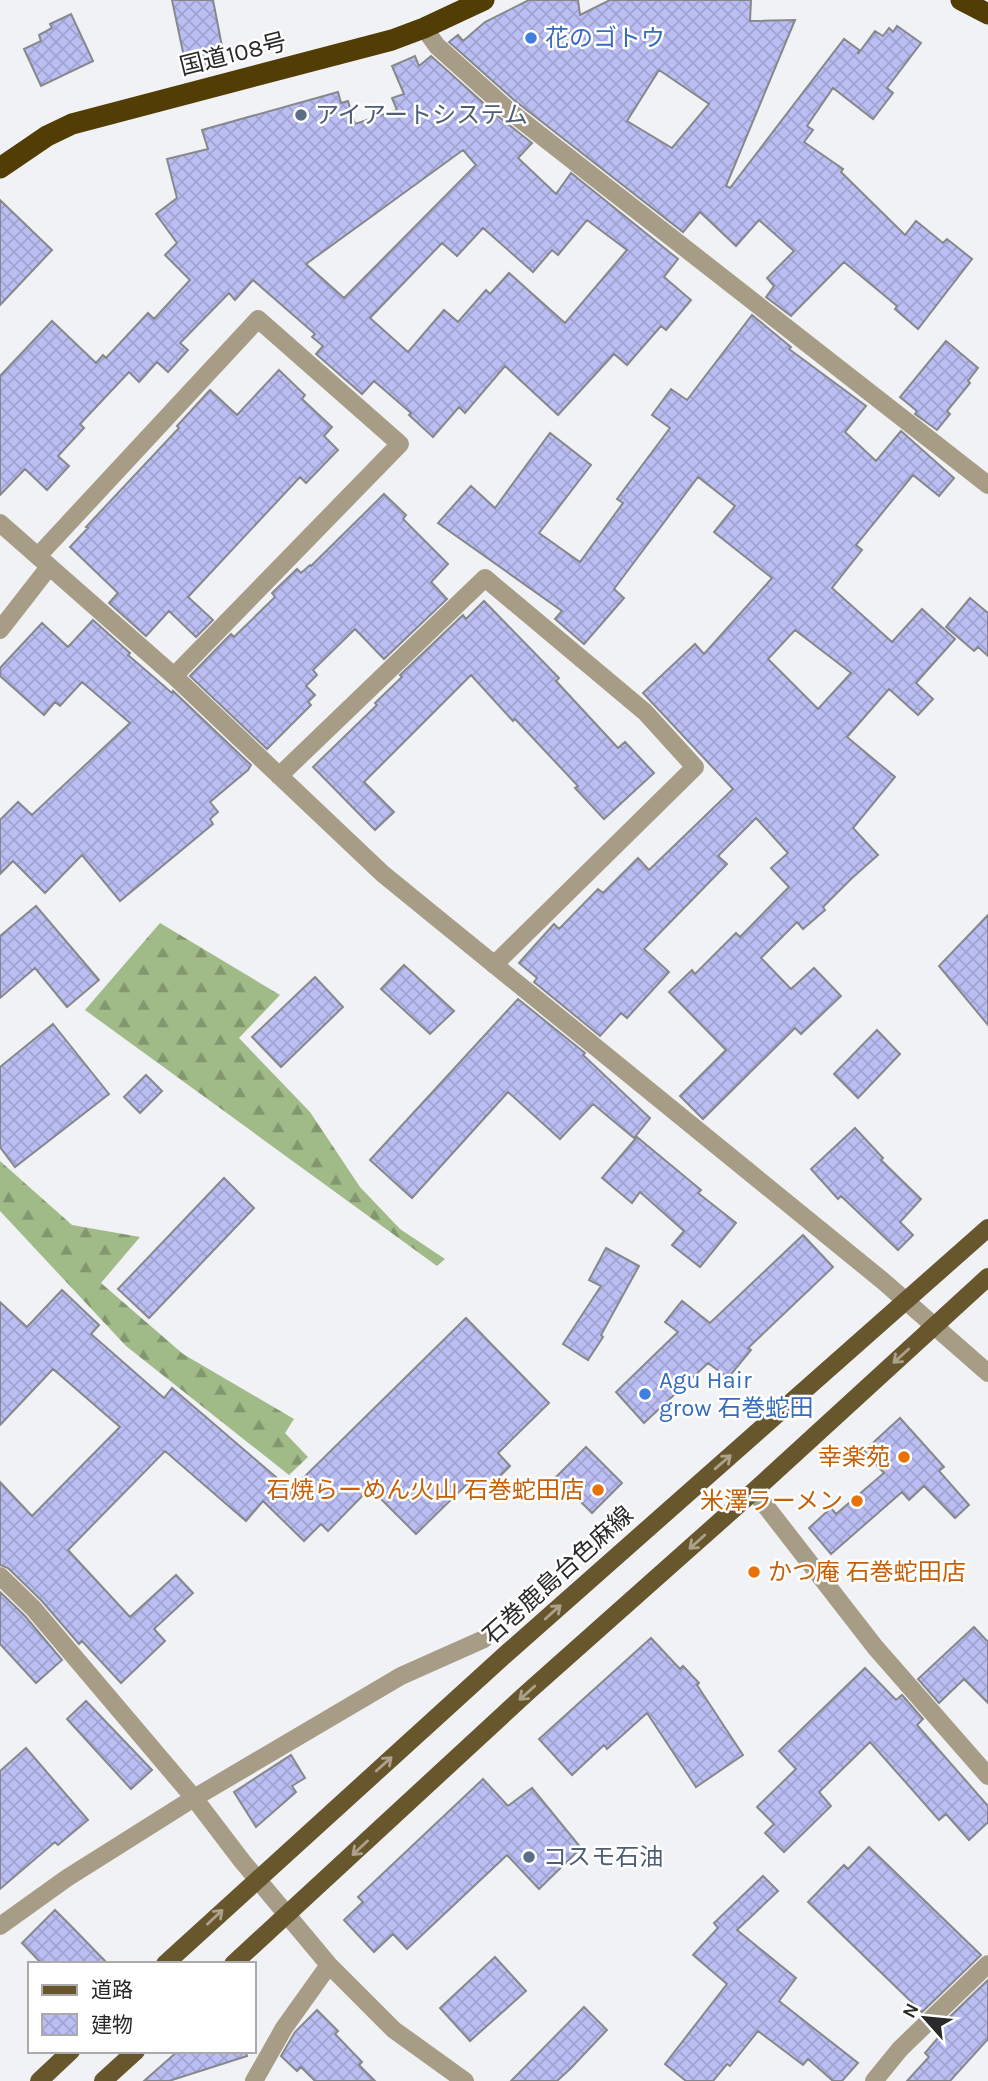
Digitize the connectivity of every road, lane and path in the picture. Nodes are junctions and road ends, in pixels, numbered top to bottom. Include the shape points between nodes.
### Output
1 (484, 0) edge
2 (961, 0) edge
3 (988, 14) edge
4 (424, 28) junction
5 (0, 168) edge
6 (988, 485) edge
7 (0, 523) edge
8 (43, 562) junction
9 (0, 630) edge
10 (174, 676) junction
11 (279, 776) junction
12 (494, 964) junction
13 (988, 1228) edge
14 (988, 1277) edge
15 (906, 1301) junction
16 (934, 1326) junction
17 (988, 1373) edge
18 (754, 1491) junction
19 (0, 1576) edge
20 (484, 1639) dead end
21 (988, 1776) edge
22 (194, 1798) junction
23 (257, 1879) junction
24 (286, 1915) junction
25 (0, 1926) edge
26 (167, 1962) edge
27 (235, 1962) edge
28 (988, 1964) edge
29 (329, 1965) junction
30 (69, 2053) edge
31 (134, 2053) edge
32 (38, 2081) edge
33 (103, 2081) edge
34 (254, 2081) edge
35 (465, 2081) edge
36 (874, 2081) edge

1 - 4 highway, 国道108号
2 - 3 highway
4 - 5 highway, 国道108号 via 72,124
4 - 6 street via 437,46 507,109
7 - 8 street
8 - 9 street
8 - 10 street
8 - 10 street via 258,319 400,444
10 - 11 street
11 - 12 street via 383,874
11 - 12 street via 485,578 645,712 695,767
12 - 15 street
13 - 15 main road, 石巻鹿島台色麻線
14 - 16 main road
15 - 16 street
23 -> 15 main road, 石巻鹿島台色麻線
16 - 17 street
16 -> 18 main road
18 - 21 street via 875,1647
18 -> 24 main road
19 - 22 street via 33,1608
20 - 22 street via 401,1676
22 - 23 street
22 - 25 street via 66,1878
23 - 24 street
26 -> 23 main road, 石巻鹿島台色麻線
24 - 27 main road
24 - 29 street
28 - 36 street via 900,2049
29 - 34 street via 284,2028
29 - 35 street via 394,2029
30 - 32 main road
31 - 33 main road

